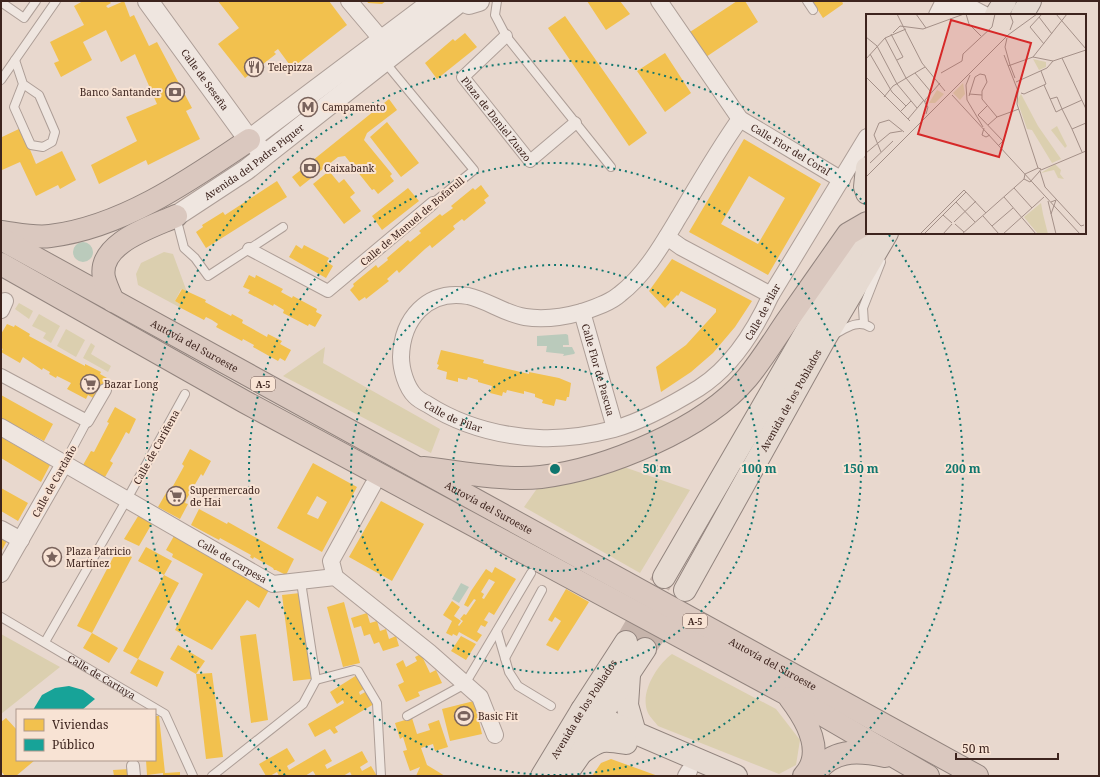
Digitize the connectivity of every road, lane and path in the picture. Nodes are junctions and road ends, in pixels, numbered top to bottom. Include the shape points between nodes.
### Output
1 (36, 1) edge
2 (56, 1) edge
3 (148, 1) edge
4 (349, 1) edge
5 (434, 1) edge
6 (462, 1) edge
7 (479, 1) edge
8 (497, 1) edge
9 (659, 1) edge
10 (807, 1) edge
11 (948, 1) edge
12 (958, 1) edge
13 (1005, 1) edge
14 (1030, 1) edge
15 (1, 2) edge
16 (813, 10) dead end
17 (938, 14) edge
18 (983, 14) edge
19 (997, 14) edge
20 (1023, 14) edge
21 (506, 36) junction
22 (382, 40) junction
23 (15, 60) junction
24 (384, 60) junction
25 (1, 80) edge
26 (23, 84) junction
27 (740, 119) junction
28 (575, 123) junction
29 (866, 139) edge
30 (249, 140) junction
31 (266, 155) junction
32 (611, 167) dead end
33 (866, 178) edge
34 (842, 180) junction
35 (866, 190) edge
36 (433, 203) joint
37 (139, 207) junction
38 (176, 216) junction
39 (866, 224) edge
40 (283, 226) dead end
41 (148, 229) junction
42 (866, 229) edge
43 (1, 232) edge
44 (887, 234) edge
45 (888, 234) edge
46 (667, 237) junction
47 (1, 239) edge
48 (249, 249) junction
49 (1, 264) edge
50 (771, 296) junction
51 (113, 301) junction
52 (582, 312) junction
53 (824, 340) junction
54 (1, 375) edge
55 (105, 390) dead end
56 (185, 394) dead end
57 (87, 421) junction
58 (1, 427) edge
59 (615, 428) junction
60 (64, 464) junction
61 (412, 466) junction
62 (373, 485) dead end
63 (126, 501) junction
64 (1, 529) edge
65 (20, 540) junction
66 (531, 573) dead end
67 (1, 574) edge
68 (335, 577) junction
69 (664, 577) tunnel mouth
70 (302, 582) junction
71 (542, 590) dead end
72 (685, 590) tunnel mouth
73 (1, 617) edge
74 (497, 632) junction
75 (45, 642) junction
76 (505, 658) junction
77 (629, 673) junction
78 (316, 680) junction
79 (465, 684) junction
80 (787, 694) junction
81 (552, 706) dead end
82 (408, 716) dead end
83 (589, 716) junction
84 (494, 735) dead end
85 (630, 738) junction
86 (581, 753) junction
87 (894, 757) junction
88 (692, 774) edge
89 (193, 776) edge
90 (212, 776) edge
91 (381, 776) edge
92 (542, 776) edge
93 (565, 776) edge
94 (736, 776) edge
95 (804, 776) edge
96 (813, 776) edge
97 (928, 776) edge
98 (977, 776) edge

1 - 15 lane via 24,18
2 - 23 lane
3 - 30 street, Calle de Seseña
4 - 22 street
5 - 22 street, Avenida del Padre Piquer
6 - 7 street via 469,4
6 - 24 street, Avenida del Padre Piquer
8 - 21 lane via 495,15
9 - 27 street
10 - 16 lane
11 - 17 street via 942,5
12 - 18 street
13 - 19 main road
14 - 20 main road
21 - 28 lane
21 - 28 street, Plaza de Daniel Zuazo via 463,77 530,161
22 - 30 street, Avenida del Padre Piquer
23 - 25 lane
23 - 26 lane
24 - 31 street, Avenida del Padre Piquer
24 - 36 lane, Calle de Manuel de Bofarull via 474,170
26 - 26 lane via 14,107 32,145 43,147 52,142 55,132 39,95
27 - 34 street, Calle Flor del Coral
27 - 46 street, Calle de Pilar
28 - 32 lane
29 - 34 street, Calle de Pilar
30 - 31 street, Calle de Seseña
30 - 37 highway via 165,196
31 - 38 street, Avenida del Padre Piquer
33 - 35 main road
34 - 50 street, Calle de Pilar
36 - 48 street, Calle de Manuel de Bofarull via 328,291
37 - 41 highway
37 - 43 highway via 102,222 49,236
38 - 41 highway
38 - 48 lane via 184,248 208,276
39 - 61 highway via 848,234 746,378 716,407 674,434 625,455 578,470 540,477 498,477
40 - 48 lane
41 - 51 highway via 118,244 106,259 104,277
42 - 69 main road, Avenida de los Poblados
44 - 53 main road, Avenida de los Poblados
45 - 53 lane via 882,260 863,308 867,326 853,325
46 - 50 street
46 - 52 street, Calle de Pilar via 632,284 618,296
47 - 51 highway, Autovía del Suroeste / A-5
49 - 80 highway, Autovía del Suroeste / A-5 via 245,402
50 - 59 street, Calle de Pilar via 746,340 728,362 701,386 660,410
51 - 61 highway, Autovía del Suroeste / A-5
52 - 59 street, Calle Flor de Pascua
52 - 59 street, Calle de Pilar via 548,318 524,317 469,297 453,295 435,299 415,313 404,332 401,359 403,372 415,396 447,417 487,430 541,438
53 - 72 main road, Avenida de los Poblados
54 - 57 street
55 - 57 street
56 - 63 lane, Calle de Cariñena
57 - 60 lane, Calle de Cardaño
58 - 60 street, Calle de Carpesa
60 - 63 street, Calle de Carpesa
60 - 65 street, Calle de Cardaño
61 - 98 highway, Autovía del Suroeste / A-5
62 - 68 street via 331,561
63 - 70 street, Calle de Carpesa via 273,584
63 - 75 lane, Calle de Cariñena
64 - 65 street
65 - 67 street, Calle de Cardaño
66 - 74 lane
68 - 70 street, Calle de Carpesa
68 - 79 street
70 - 78 lane
71 - 76 lane
73 - 75 lane, Calle de Cartaya
74 - 76 lane
74 - 79 lane
75 - 89 lane, Calle de Cartaya via 165,714
76 - 81 lane via 509,672 518,686
77 - 83 main road
77 - 83 main road, Avenida de los Poblados via 635,645
77 - 85 main road via 627,705
78 - 90 lane via 303,704
78 - 91 lane via 354,670 362,676 377,703
79 - 82 lane
79 - 84 street via 480,698
80 - 87 highway, Autovía del Suroeste / A-5
80 - 95 highway via 802,714 814,752 808,772
83 - 85 main road
83 - 86 main road
83 - 92 main road, Avenida de los Poblados
85 - 86 main road via 597,742
85 - 88 main road
85 - 94 main road
86 - 93 main road
87 - 96 highway via 865,752 850,753 834,757 824,763
87 - 97 highway, Autovía del Suroeste / A-5

